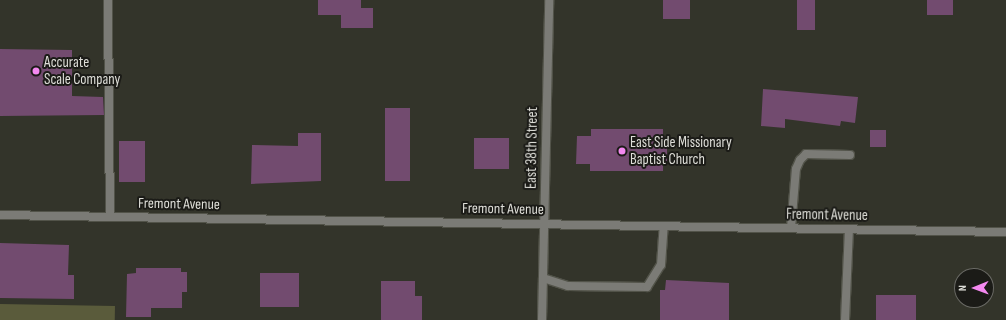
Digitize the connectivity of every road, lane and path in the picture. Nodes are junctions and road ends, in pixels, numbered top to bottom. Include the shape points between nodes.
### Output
1 (108, 0) edge
2 (549, 0) edge
3 (850, 155) dead end
4 (0, 215) edge
5 (110, 217) junction
6 (545, 224) junction
7 (664, 226) junction
8 (791, 228) junction
9 (849, 229) junction
10 (1006, 232) edge
11 (543, 278) junction
12 (542, 320) edge
13 (845, 320) edge

1 - 5 street
2 - 6 street, East 38th Street
3 - 8 street via 806,154 800,160 796,169
4 - 5 street, Fremont Avenue
5 - 6 street, Fremont Avenue
6 - 7 street, Fremont Avenue
6 - 11 street, East 38th Street
7 - 8 street, Fremont Avenue
7 - 11 street via 661,265 647,287 568,286
8 - 9 street, Fremont Avenue
9 - 10 street, Fremont Avenue
9 - 13 street
11 - 12 street, East 38th Street

